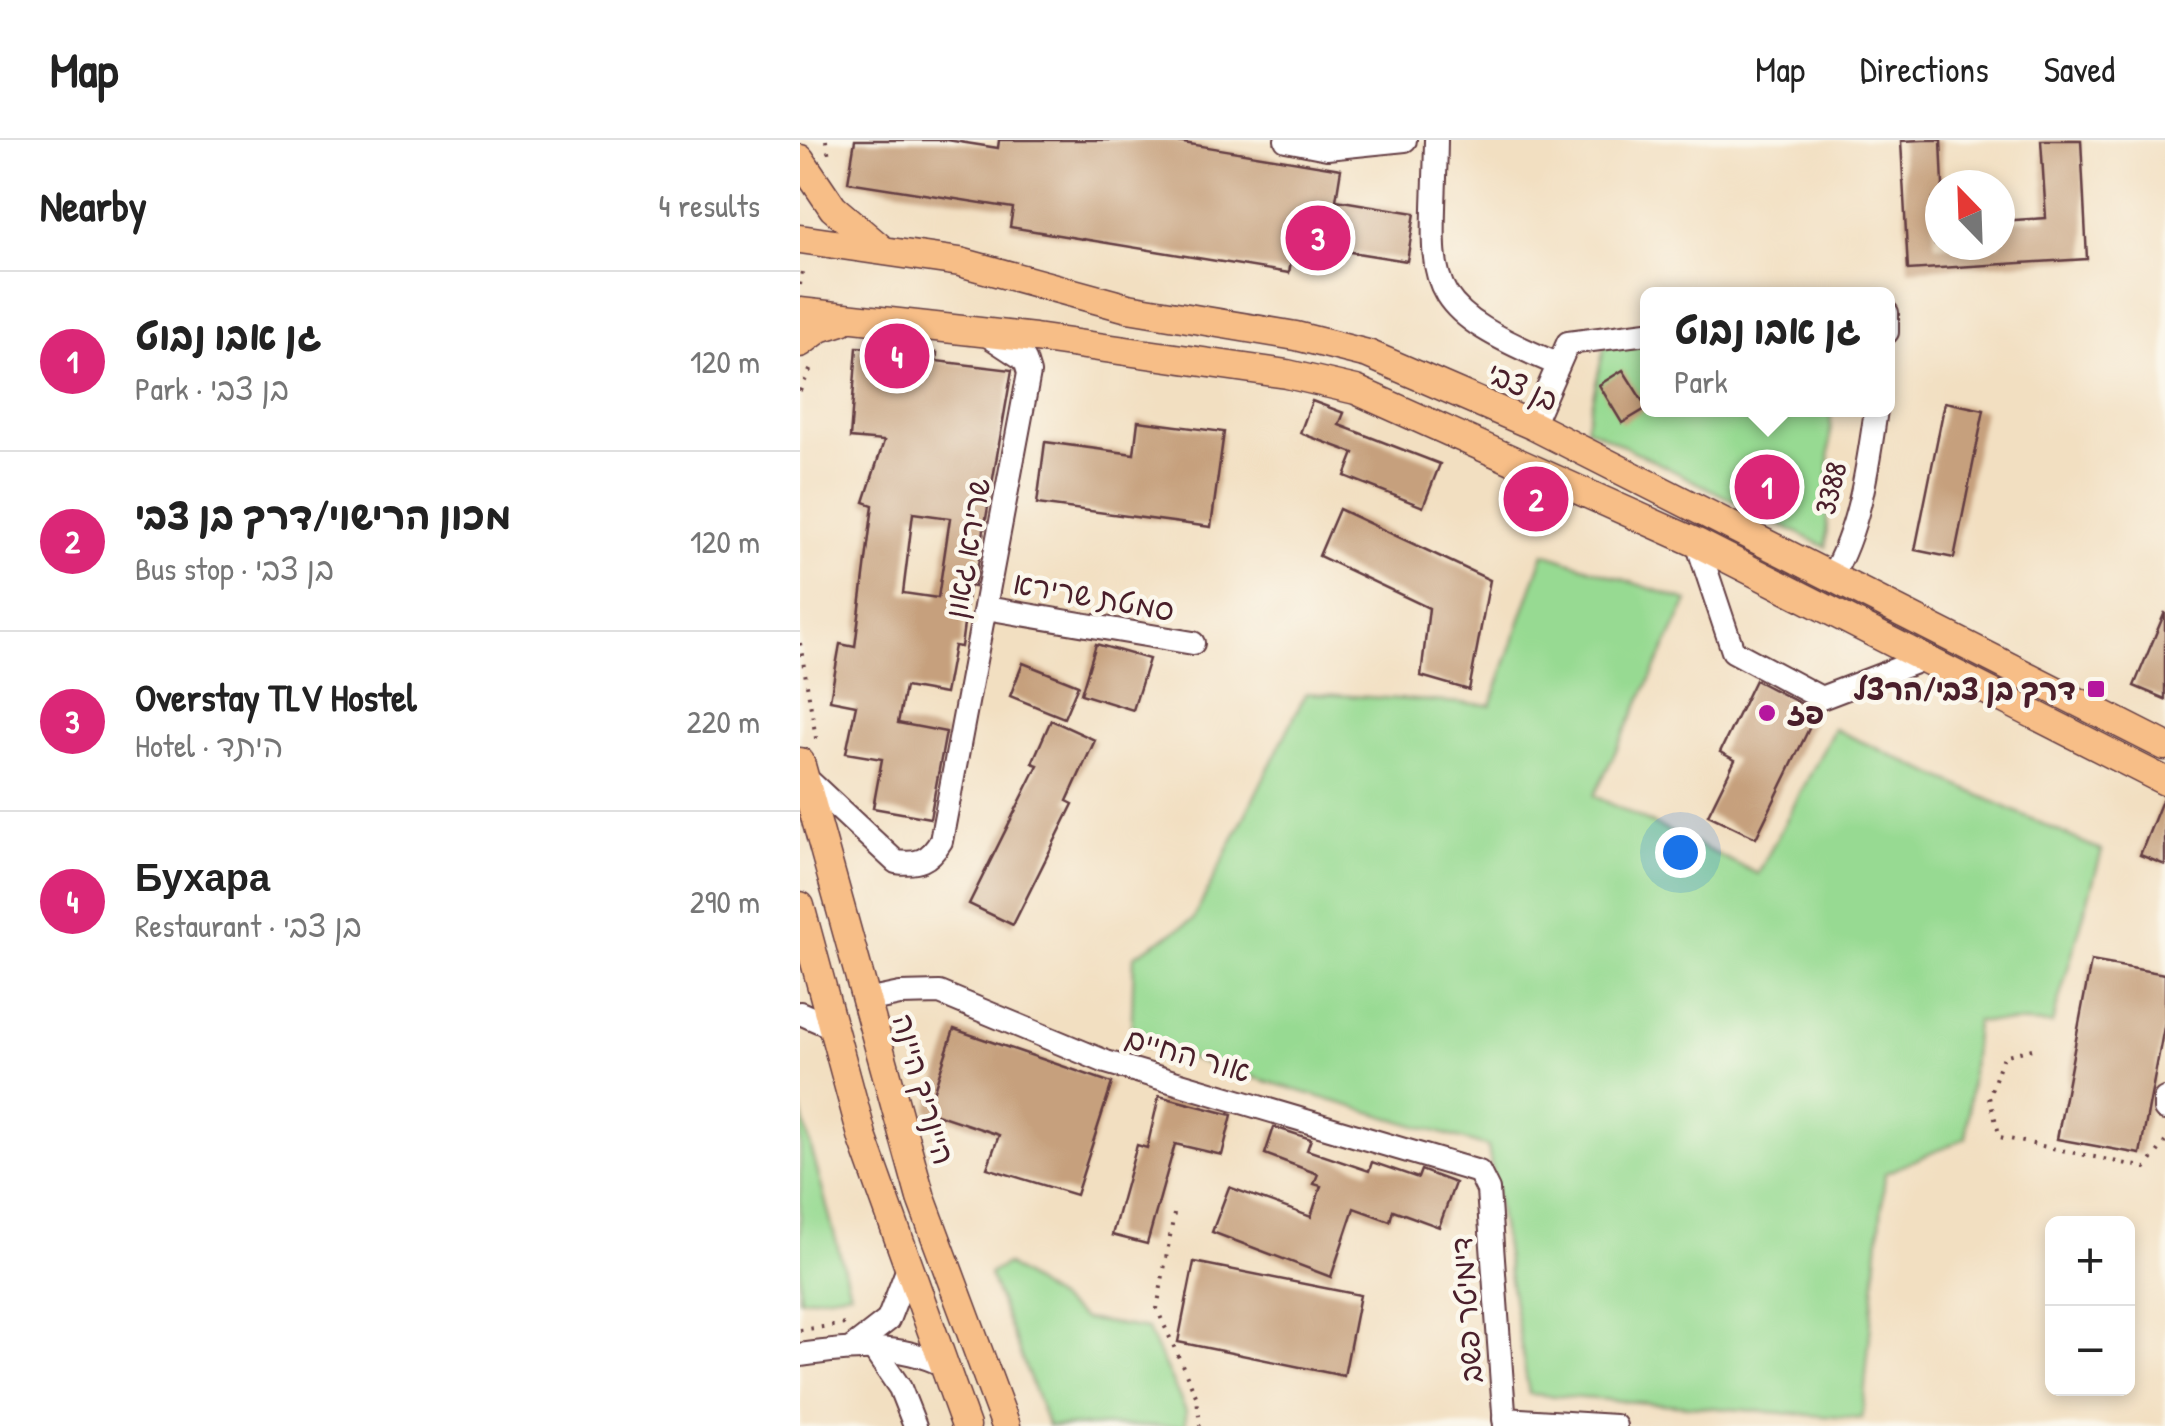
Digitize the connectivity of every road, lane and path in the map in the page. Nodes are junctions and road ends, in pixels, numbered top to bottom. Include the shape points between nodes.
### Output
1 (1286, 140) edge
2 (1405, 140) edge
3 (1436, 140) edge
4 (800, 159) edge
5 (800, 240) edge
6 (881, 249) junction
7 (800, 312) edge
8 (854, 319) junction
9 (982, 332) junction
10 (1640, 334) edge
11 (800, 343) edge
12 (1557, 364) junction
13 (1875, 417) edge
14 (1532, 425) junction
15 (1697, 543) junction
16 (1831, 577) junction
17 (986, 608) junction
18 (1192, 643) dead end
19 (1923, 659) junction
20 (2165, 746) edge
21 (802, 769) edge
22 (2165, 781) edge
23 (800, 906) edge
24 (866, 1001) junction
25 (800, 1012) edge
26 (832, 1027) junction
27 (2032, 1049) dead end
28 (2165, 1100) edge
29 (2165, 1108) edge
30 (2165, 1142) edge
31 (1488, 1190) joint
32 (1174, 1214) dead end
33 (908, 1268) junction
34 (846, 1324) dead end
35 (800, 1330) edge
36 (862, 1347) junction
37 (800, 1355) edge
38 (945, 1366) junction
39 (1505, 1422) edge
40 (915, 1426) edge
41 (966, 1426) edge
42 (1006, 1426) edge
43 (1200, 1426) edge
44 (1614, 1426) edge

1 - 2 street via 1328,148
3 - 12 street via 1436,281 1454,309 1494,338
4 - 6 main road via 833,208
5 - 6 main road, בן צבי
6 - 14 main road, בן צבי via 960,262 1128,308 1368,354
7 - 8 main road
8 - 9 main road
8 - 11 main road via 820,328
9 - 15 main road via 1287,374 1356,390
9 - 17 street, שרירא גאון via 1025,360 1029,373
10 - 12 street via 1568,343
12 - 14 street
13 - 16 street, 3388 via 1857,508
14 - 16 main road, בן צבי
15 - 19 main road
15 - 19 street via 1732,651 1820,698
16 - 20 main road, בן צבי
17 - 18 street, סמטת שרירא
17 - 21 street, שרירא גאון via 952,798 936,850 914,864 896,862
19 - 22 main road
21 - 24 main road, היינריך היינה
23 - 26 main road
24 - 31 street, אור החיים via 940,993 1106,1062 1449,1160 1479,1172
24 - 42 main road, היינריך היינה via 921,1198
25 - 26 street
26 - 33 main road
27 - 30 path via 2003,1056 1989,1097 2000,1137 2146,1168
28 - 29 street
31 - 39 street, דימיטר פשב
32 - 43 path via 1156,1309 1197,1398
33 - 36 street via 888,1320
33 - 38 main road
34 - 35 path
36 - 37 street
36 - 38 street via 914,1353
36 - 40 street via 900,1388
38 - 41 main road
39 - 44 street

